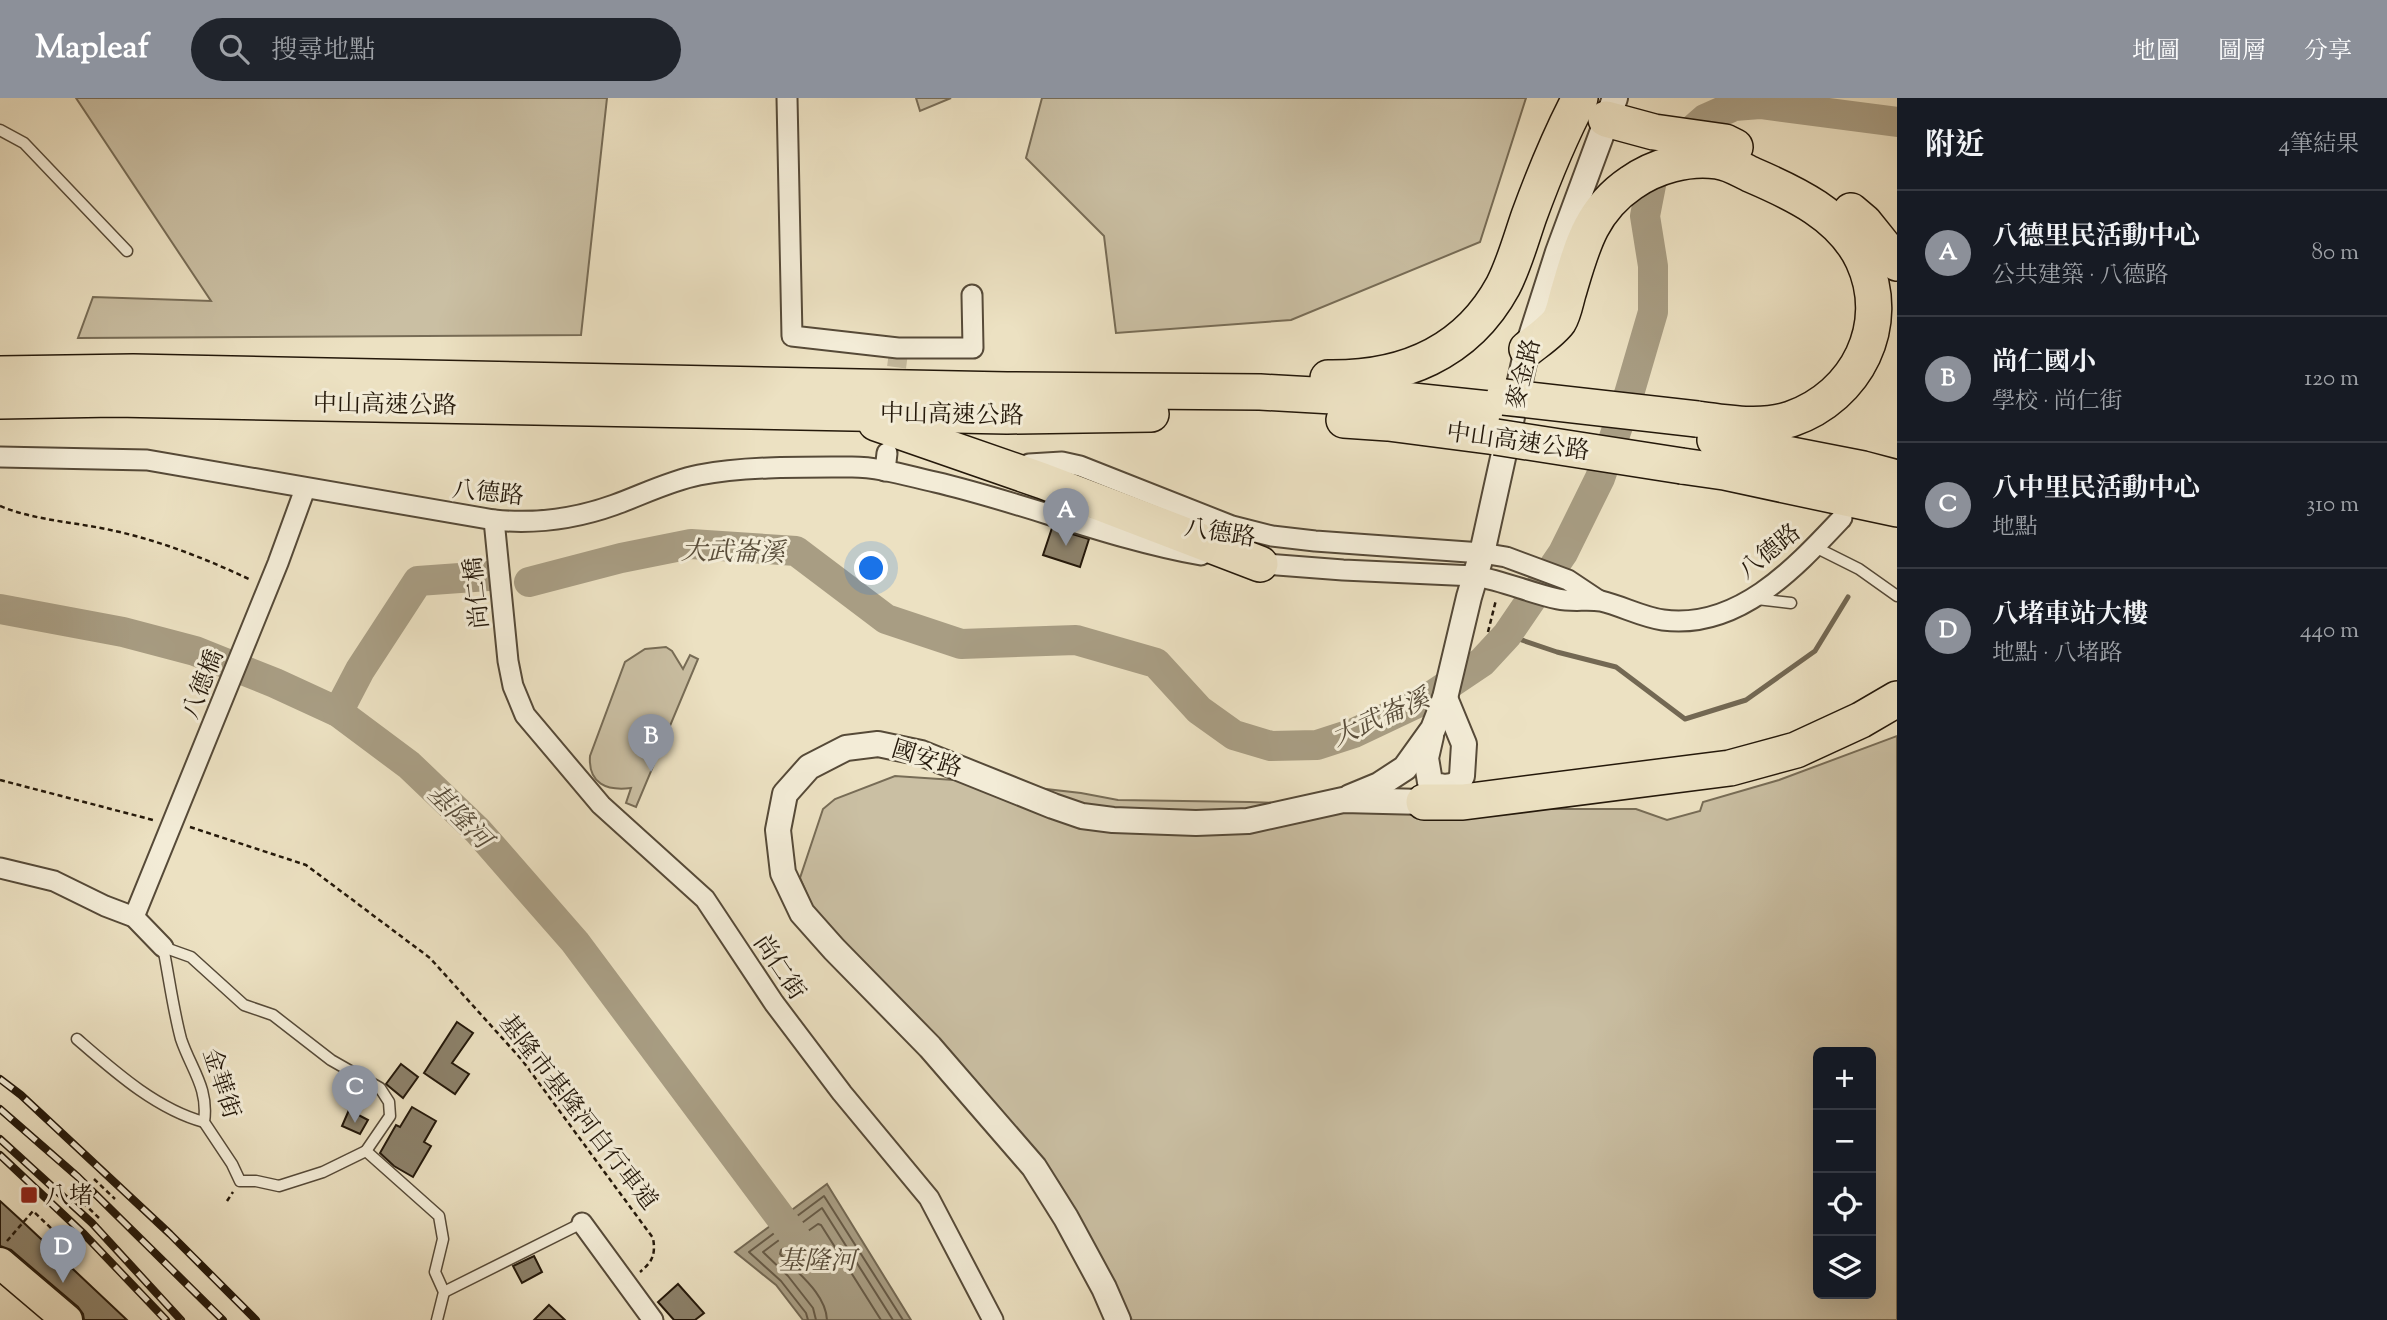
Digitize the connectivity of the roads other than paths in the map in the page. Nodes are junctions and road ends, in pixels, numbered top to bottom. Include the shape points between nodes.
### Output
1 (787, 98) edge
2 (1600, 105) edge
3 (0, 130) edge
4 (1722, 152) junction
5 (127, 251) dead end
6 (1897, 263) edge
7 (972, 295) dead end
8 (1527, 349) junction
9 (0, 374) edge
10 (1007, 390) junction
11 (0, 401) edge
12 (842, 412) junction
13 (1499, 415) junction
14 (1689, 440) junction
15 (0, 457) edge
16 (1029, 464) dead end
17 (1897, 478) edge
18 (990, 480) dead end
19 (305, 489) junction
20 (966, 489) junction
21 (1897, 509) edge
22 (1842, 517) dead end
23 (494, 520) junction
24 (1815, 547) junction
25 (1260, 564) junction
26 (1488, 575) junction
27 (1897, 596) edge
28 (1751, 598) junction
29 (1600, 601) junction
30 (1791, 603) dead end
31 (508, 661) joint
32 (1445, 698) junction
33 (1897, 699) edge
34 (1433, 729) junction
35 (1444, 793) junction
36 (1343, 800) junction
37 (0, 868) edge
38 (134, 918) junction
39 (163, 947) junction
40 (77, 1039) dead end
41 (204, 1122) junction
42 (366, 1151) junction
43 (582, 1223) joint
44 (1, 1255) edge
45 (0, 1286) edge
46 (444, 1292) junction
47 (42, 1320) edge
48 (67, 1320) edge
49 (437, 1320) edge
50 (653, 1320) edge
51 (993, 1320) edge
52 (1118, 1320) edge

1 - 7 street via 792,336 898,352 973,348
2 - 4 highway via 1654,132
2 - 8 street, 麥金路
2 - 10 highway via 1565,126 1503,286 1478,321 1451,347 1410,367 1352,378 1129,375
3 - 5 lane via 24,143
4 - 6 highway via 1789,169 1832,195 1864,222
4 - 8 highway via 1669,165 1630,183 1587,233 1559,321
4 - 14 highway via 1821,211 1844,230 1863,259 1873,291 1872,326 1860,362 1845,385 1820,404 1791,419
8 - 26 street, 麥金路
9 - 10 highway, 中山高速公路 via 133,372
10 - 13 highway, 中山高速公路 via 1260,392 1403,400
11 - 12 highway, 中山高速公路 via 115,399
12 - 13 highway, 中山高速公路 via 1191,414 1388,423
12 - 25 highway via 1043,481
13 - 14 highway, 中山高速公路
14 - 17 highway, 中山高速公路 via 1863,468
14 - 21 highway, 中山高速公路 via 1737,474
15 - 19 street, 八德路 via 147,460
16 - 26 street, 八德路 via 1080,466 1221,522 1272,536 1378,546
18 - 20 street
19 - 23 street, 八德路
19 - 38 street, 八德橋
20 - 23 street, 八德路 via 886,462 722,472 698,475 560,519
20 - 25 street, 八德路 via 1167,549
22 - 24 street, 八德路
23 - 31 street, 尚仁橋
24 - 27 lane via 1859,569
24 - 28 street, 八德路
25 - 26 street, 八德路
26 - 29 street via 1560,599
26 - 29 street via 1567,580
26 - 32 street, 麥金路
28 - 29 street, 八德路 via 1721,615 1686,620 1662,620
28 - 30 lane
31 - 51 street, 尚仁街 via 525,715 601,805 705,899 789,1023 929,1198
32 - 34 street, 麥金路
32 - 35 street via 1464,744 1462,776
33 - 35 highway via 1796,750 1730,768
34 - 35 street via 1426,758
34 - 36 street, 麥金路 via 1405,768
35 - 36 street, 國安路
36 - 52 street, 國安路 via 1248,821 1113,820 1063,810 921,753 878,744 846,748 809,767 785,794 778,830 783,873 802,913 930,1046 1034,1167 1066,1217
37 - 38 street via 54,881
38 - 39 street
39 - 41 lane, 金華街 via 181,1039 204,1092
39 - 42 lane via 191,957 244,1005 273,1015 331,1060 380,1088 389,1102 390,1115
40 - 41 lane via 118,1074 181,1116
41 - 42 lane, 金華街 via 240,1181 279,1186
42 - 46 lane via 439,1216 443,1239 436,1272
43 - 46 lane
43 - 50 street
44 - 48 main road
45 - 47 main road
46 - 49 lane

